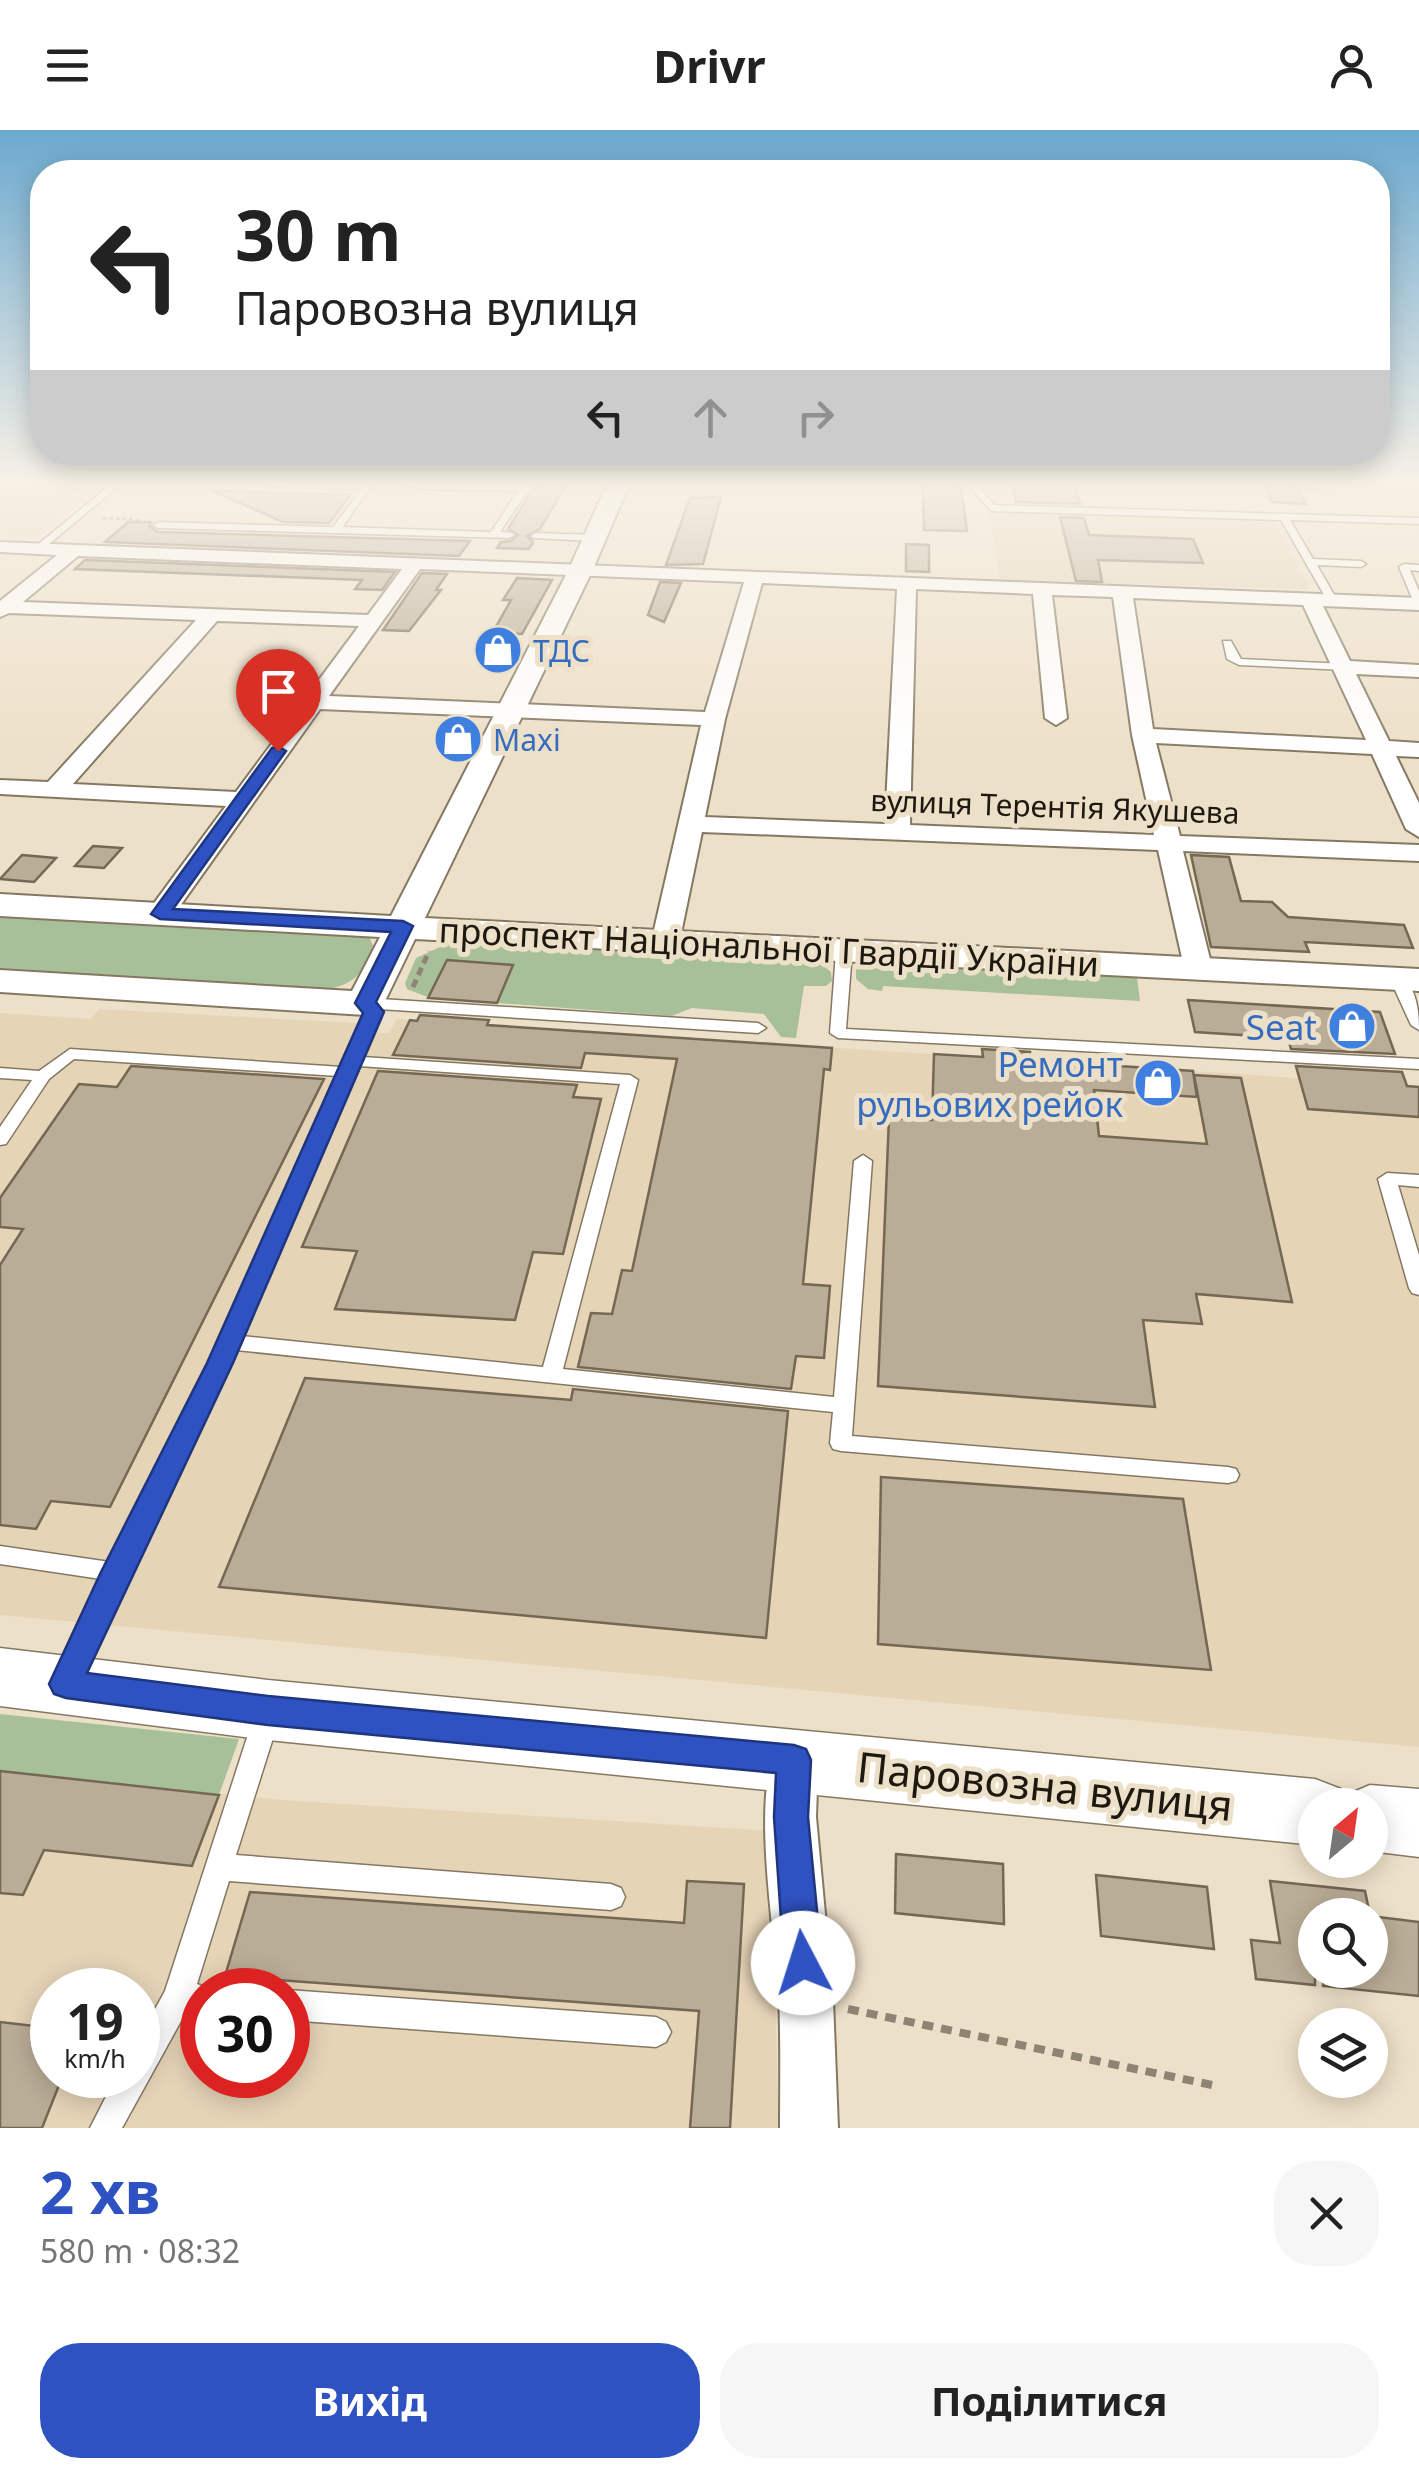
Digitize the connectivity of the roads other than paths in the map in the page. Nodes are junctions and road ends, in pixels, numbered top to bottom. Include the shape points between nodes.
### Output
1 (48, 571) edge
2 (409, 571) edge
3 (581, 571) edge
4 (637, 571) edge
5 (1312, 571) edge
6 (1406, 571) edge
7 (755, 576) junction
8 (907, 582) junction
9 (1042, 588) junction
10 (1122, 591) junction
11 (1321, 599) junction
12 (1419, 603) edge
13 (2, 608) edge
14 (211, 616) junction
15 (373, 621) junction
16 (1227, 643) dead end
17 (1346, 668) junction
18 (1419, 671) edge
19 (313, 702) junction
20 (512, 710) junction
21 (1056, 718) dead end
22 (714, 719) junction
23 (1143, 735) junction
24 (1379, 748) junction
25 (1419, 750) edge
26 (0, 787) edge
27 (54, 790) junction
28 (242, 800) junction
29 (690, 824) junction
30 (1419, 829) edge
31 (897, 834) junction
32 (1168, 842) junction
33 (1419, 853) edge
34 (0, 904) edge
35 (160, 914) junction
36 (421, 928) junction
37 (665, 943) junction
38 (844, 952) junction
39 (1198, 967) junction
40 (1409, 979) edge
41 (0, 981) edge
42 (365, 1003) junction
43 (1419, 1025) edge
44 (758, 1028) dead end
45 (1419, 1064) edge
46 (349, 1066) junction
47 (0, 1072) edge
48 (43, 1076) junction
49 (0, 1140) edge
50 (863, 1161) dead end
51 (1419, 1182) edge
52 (1419, 1288) edge
53 (229, 1342) junction
54 (552, 1376) junction
55 (845, 1406) junction
56 (1228, 1475) dead end
57 (0, 1555) edge
58 (116, 1572) junction
59 (33, 1681) edge
60 (268, 1710) junction
61 (794, 1760) junction
62 (1298, 1810) edge
63 (1388, 1819) edge
64 (1419, 1822) edge
65 (220, 1866) junction
66 (611, 1897) dead end
67 (197, 1968) edge
68 (310, 2007) edge
69 (180, 2012) edge
70 (656, 2032) dead end
71 (160, 2039) edge
72 (122, 2098) edge
73 (105, 2128) edge
74 (809, 2128) edge

1 - 13 street
2 - 15 street
3 - 20 street
4 - 7 street
5 - 11 lane
6 - 12 lane
7 - 8 street
7 - 22 street
8 - 9 street
8 - 31 street
9 - 10 street
9 - 21 street
10 - 11 street
10 - 23 street
11 - 12 street
11 - 17 street
13 - 14 street
14 - 15 street
14 - 27 street
15 - 19 street
16 - 17 lane via 1239,662
17 - 18 street
17 - 24 street
19 - 20 street
19 - 28 street
20 - 22 street
20 - 36 street
22 - 29 street
23 - 24 street
23 - 32 street
24 - 25 street
24 - 30 street
26 - 27 street
27 - 28 street
28 - 35 street
29 - 31 street, вулиця Терентія Якушева
29 - 37 street
31 - 32 street, вулиця Терентія Якушева
32 - 33 street, вулиця Терентія Якушева
32 - 39 street
34 - 35 street, проспект Національної Гвардії України
35 - 36 street, проспект Національної Гвардії України
36 - 37 street, проспект Національної Гвардії України
36 - 42 street
37 - 38 street, проспект Національної Гвардії України
38 - 39 street, проспект Національної Гвардії України
38 - 45 lane via 838,1033
39 - 40 street, проспект Національної Гвардії України
40 - 43 lane
41 - 42 street
42 - 44 lane
42 - 46 lane via 374,1012
46 - 48 lane via 70,1054
46 - 53 lane
46 - 54 lane via 630,1080
47 - 48 lane
48 - 49 lane
50 - 55 lane
51 - 52 lane via 1387,1179
53 - 54 lane
53 - 58 lane
54 - 55 lane
55 - 56 lane via 841,1443
57 - 58 lane
58 - 59 lane
59 - 60 main road, Паровозна вулиця
60 - 61 main road, Паровозна вулиця
60 - 65 lane
61 - 62 main road, Паровозна вулиця
61 - 74 street via 791,1817
63 - 64 main road
65 - 66 lane
65 - 67 lane
68 - 70 lane
69 - 71 lane
72 - 73 lane

